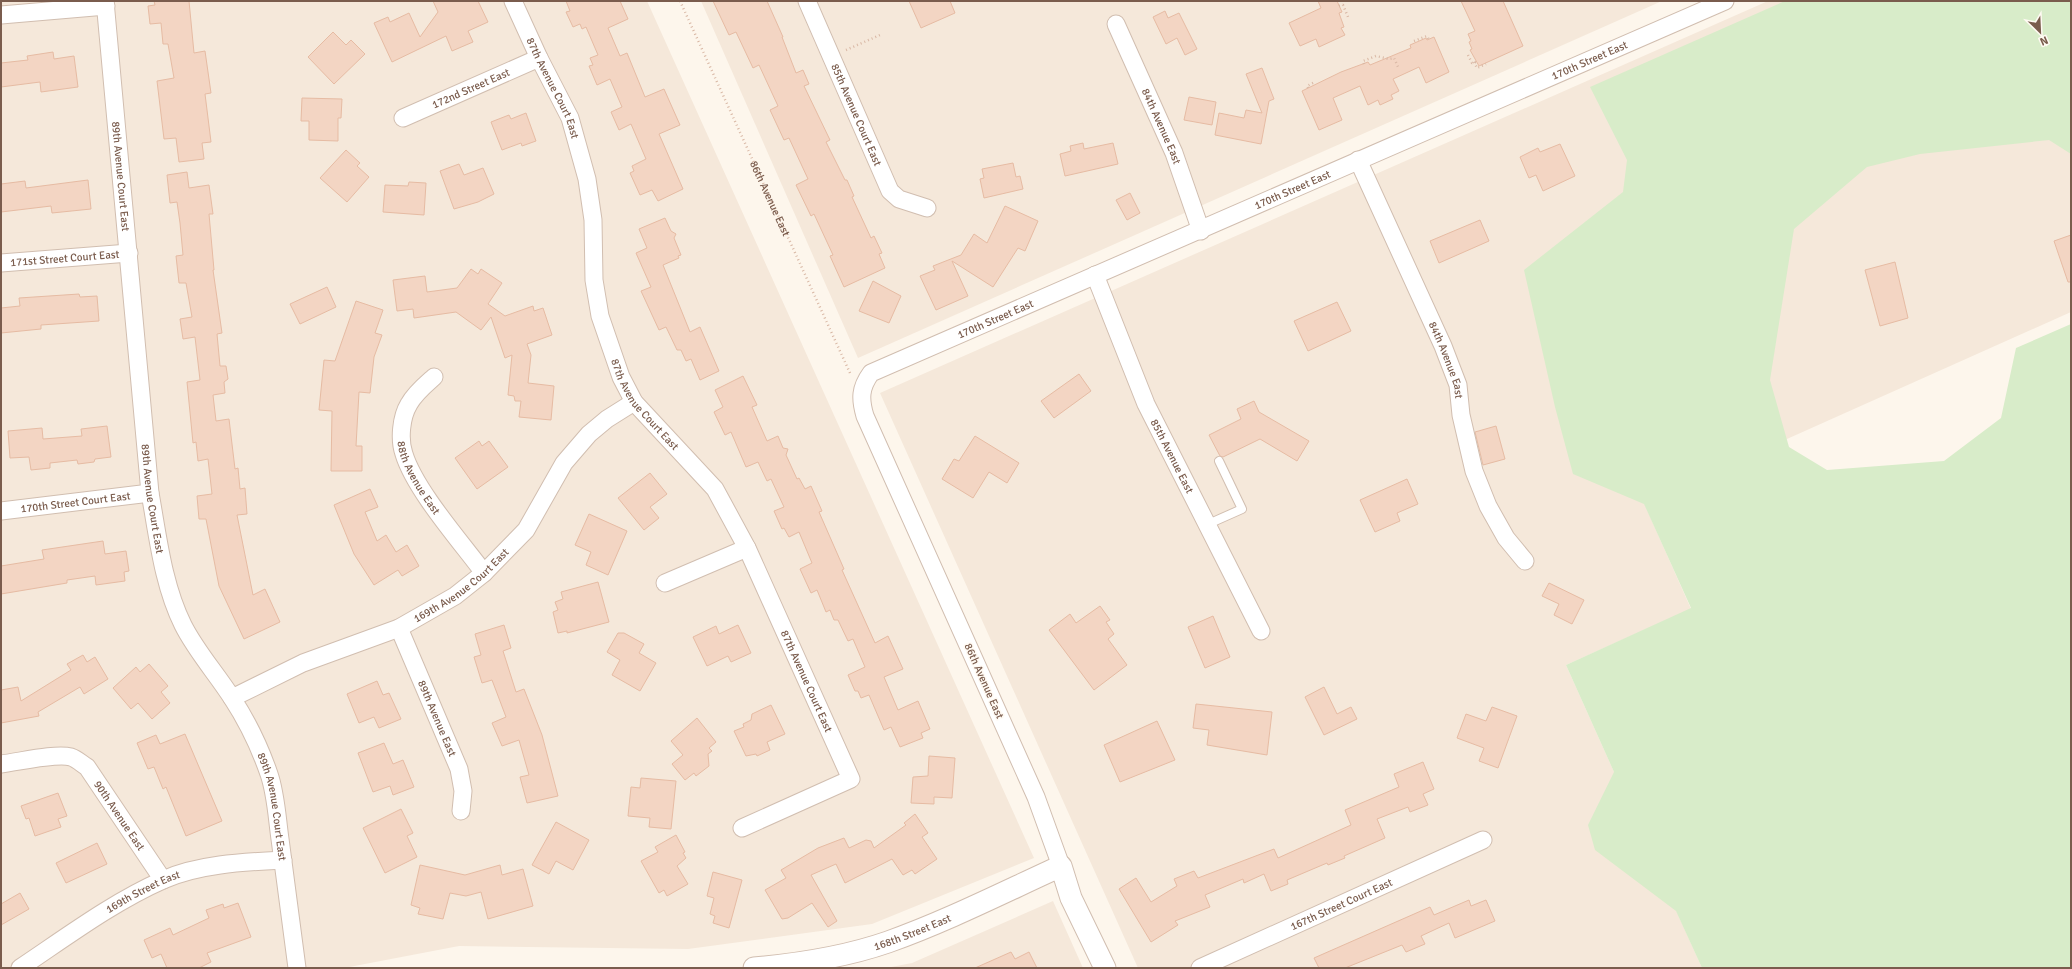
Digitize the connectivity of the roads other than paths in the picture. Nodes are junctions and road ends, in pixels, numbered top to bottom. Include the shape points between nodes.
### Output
1 (513, 1) edge
2 (807, 1) edge
3 (1724, 1) edge
4 (105, 4) edge
5 (1, 15) edge
6 (1116, 24) dead end
7 (539, 58) junction
8 (403, 118) dead end
9 (1358, 160) junction
10 (927, 208) dead end
11 (1200, 231) junction
12 (129, 253) junction
13 (1, 263) edge
14 (1095, 275) junction
15 (434, 377) dead end
16 (862, 389) joint
17 (634, 402) junction
18 (1219, 461) dead end
19 (150, 494) junction
20 (1, 511) edge
21 (1206, 526) junction
22 (747, 548) junction
23 (1525, 562) dead end
24 (484, 573) junction
25 (665, 583) dead end
26 (399, 628) junction
27 (1261, 631) dead end
28 (232, 698) junction
29 (1, 764) edge
30 (461, 811) dead end
31 (742, 828) dead end
32 (1483, 840) dead end
33 (283, 860) junction
34 (1061, 866) junction
35 (163, 880) junction
36 (20, 968) edge
37 (297, 968) edge
38 (754, 968) edge
39 (1105, 968) edge
40 (1200, 968) edge

1 - 7 street, 87th Avenue Court East
2 - 10 street, 85th Avenue Court East via 890,190 899,199
3 - 9 street, 170th Street East
4 - 5 street
4 - 12 street, 89th Avenue Court East
6 - 11 street, 84th Avenue East via 1174,153
7 - 8 street, 172nd Street East
7 - 17 street, 87th Avenue Court East via 570,118 587,179 593,220 594,280 600,316 621,377
9 - 11 street, 170th Street East
9 - 23 street, 84th Avenue East via 1443,346 1458,386 1461,415 1474,471 1488,506 1506,538
11 - 14 street, 170th Street East
12 - 13 street, 171st Street Court East
12 - 19 street, 89th Avenue Court East
14 - 16 street, 170th Street East via 871,373
14 - 21 street, 85th Avenue East via 1146,404
15 - 24 street, 88th Avenue East via 408,405 401,437 404,454 416,480
16 - 34 street, 86th Avenue East via 865,416 1036,797
17 - 22 street, 87th Avenue Court East via 715,489
17 - 24 street, 169th Avenue Court East via 606,419 589,434 564,463 526,530
18 - 21 lane via 1242,509
19 - 20 street, 170th Street Court East
19 - 28 street, 89th Avenue Court East via 174,605 197,648
21 - 27 street, 85th Avenue East
22 - 25 street
22 - 31 street, 87th Avenue Court East via 851,779
24 - 26 street, 169th Avenue Court East via 455,596
26 - 28 street, 169th Avenue Court East via 303,663
26 - 30 street, 89th Avenue East via 458,769 463,791
28 - 33 street, 89th Avenue Court East via 270,775
29 - 35 street, 90th Avenue East via 70,757 87,767
32 - 40 street, 167th Street Court East
33 - 35 street, 169th Street East via 238,862
33 - 37 street, 89th Avenue Court East
34 - 38 street, 168th Street East via 888,942 792,964
34 - 39 street, 86th Avenue East via 1071,898
35 - 36 street, 169th Street East via 116,906

